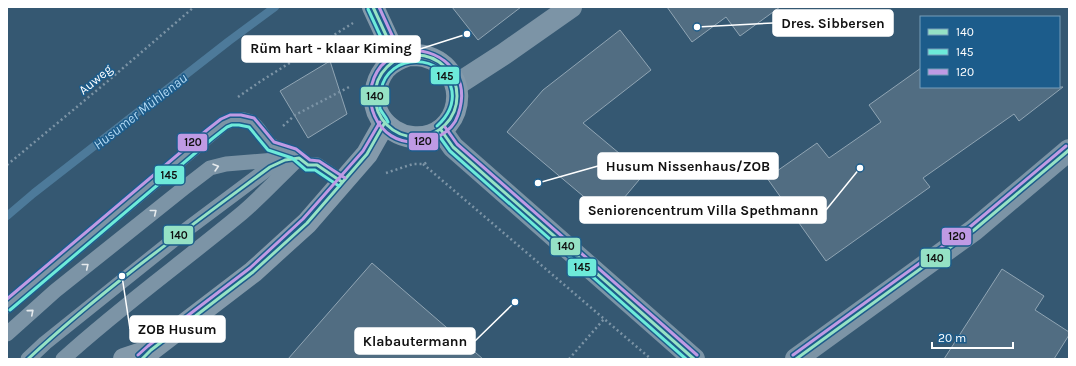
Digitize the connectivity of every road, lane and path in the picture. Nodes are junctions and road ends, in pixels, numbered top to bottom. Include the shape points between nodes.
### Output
1 (194, 7) edge
2 (571, 7) edge
3 (374, 9) edge
4 (397, 60) junction
5 (456, 85) junction
6 (339, 91) dead end
7 (236, 98) dead end
8 (294, 115) dead end
9 (384, 124) junction
10 (441, 130) junction
11 (1069, 150) edge
12 (297, 161) junction
13 (423, 164) dead end
14 (7, 165) edge
15 (342, 182) junction
16 (624, 297) junction
17 (7, 306) edge
18 (604, 319) junction
19 (7, 334) edge
20 (147, 354) edge
21 (28, 359) edge
22 (63, 359) edge
23 (124, 359) edge
24 (569, 359) edge
25 (651, 359) edge
26 (694, 359) edge
27 (796, 359) edge

1 - 14 path, Auweg
2 - 5 street
3 - 4 main road
3 - 7 path
4 - 5 main road via 409,55 424,56 442,64 450,72
4 - 9 main road via 386,68 378,81 375,95 376,111
5 - 10 main road via 456,110
6 - 8 path
9 - 10 main road via 404,136 420,138
9 - 15 main road via 367,154
10 - 16 street via 454,147
11 - 27 street via 974,230
12 - 15 lane via 317,165
12 - 17 lane via 294,154 271,146 252,123 231,120 224,122
19 -> 12 lane via 55,291 210,168 226,164
12 - 21 lane via 270,167 109,291
12 - 22 lane via 242,213
13 - 18 path
15 - 20 main road via 307,223 253,272
16 - 18 path
16 - 26 street
18 - 24 path
18 - 25 path
20 - 23 main road

